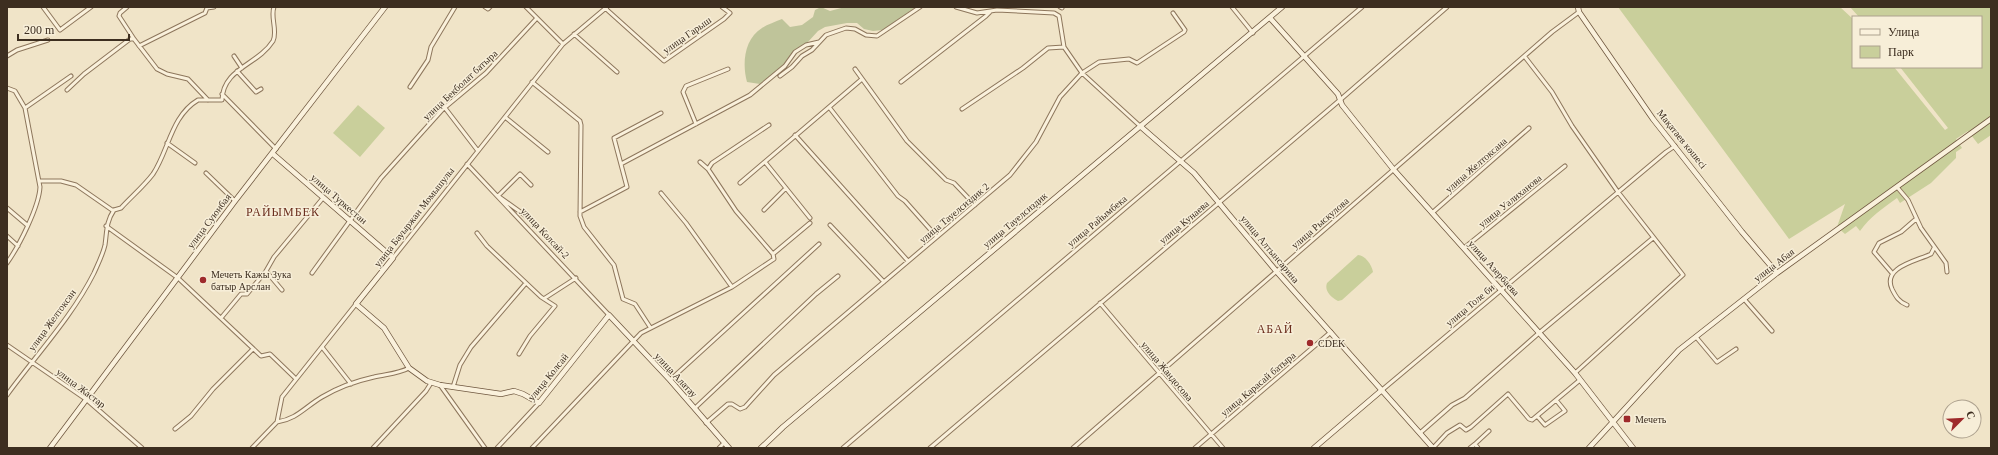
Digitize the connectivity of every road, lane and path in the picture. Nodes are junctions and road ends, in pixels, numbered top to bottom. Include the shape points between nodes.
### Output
1 (43, 7) edge
2 (91, 7) edge
3 (127, 7) edge
4 (214, 7) edge
5 (274, 7) edge
6 (386, 7) edge
7 (455, 7) edge
8 (486, 7) edge
9 (490, 7) edge
10 (526, 7) edge
11 (722, 7) edge
12 (920, 7) edge
13 (956, 7) edge
14 (1232, 7) edge
15 (1282, 7) edge
16 (1362, 7) edge
17 (1447, 7) edge
18 (1578, 7) edge
19 (606, 8) edge
20 (990, 12) junction
21 (1579, 12) junction
22 (1173, 13) dead end
23 (537, 18) junction
24 (1270, 18) junction
25 (1253, 33) junction
26 (574, 34) junction
27 (134, 39) junction
28 (48, 40) dead end
29 (819, 42) junction
30 (563, 44) junction
31 (139, 46) junction
32 (1064, 47) junction
33 (7, 56) edge
34 (234, 56) dead end
35 (1304, 57) junction
36 (1525, 57) junction
37 (242, 68) junction
38 (728, 69) dead end
39 (855, 69) dead end
40 (237, 71) junction
41 (617, 72) dead end
42 (1082, 73) junction
43 (70, 76) dead end
44 (780, 76) dead end
45 (862, 79) junction
46 (532, 82) junction
47 (901, 82) dead end
48 (410, 87) dead end
49 (7, 88) edge
50 (67, 90) dead end
51 (261, 90) dead end
52 (222, 94) junction
53 (208, 100) junction
54 (1340, 100) junction
55 (829, 107) junction
56 (25, 108) junction
57 (445, 108) junction
58 (962, 109) dead end
59 (661, 113) dead end
60 (505, 117) junction
61 (1991, 119) edge
62 (696, 124) junction
63 (769, 125) dead end
64 (1140, 126) junction
65 (1529, 128) dead end
66 (795, 135) junction
67 (167, 142) junction
68 (1675, 146) junction
69 (276, 149) junction
70 (478, 150) junction
71 (548, 152) dead end
72 (273, 154) junction
73 (1180, 161) junction
74 (700, 162) dead end
75 (765, 162) junction
76 (195, 163) dead end
77 (468, 164) junction
78 (621, 164) junction
79 (1566, 166) dead end
80 (708, 170) junction
81 (1394, 170) junction
82 (206, 174) dead end
83 (39, 181) junction
84 (740, 184) dead end
85 (531, 185) dead end
86 (1897, 187) junction
87 (786, 188) junction
88 (1618, 192) junction
89 (661, 193) dead end
90 (498, 196) junction
91 (324, 198) junction
92 (235, 201) junction
93 (1220, 203) junction
94 (975, 205) junction
95 (7, 208) edge
96 (114, 210) junction
97 (764, 210) dead end
98 (580, 212) junction
99 (1432, 213) junction
100 (810, 218) dead end
101 (1916, 219) junction
102 (350, 221) junction
103 (533, 221) dead end
104 (810, 223) dead end
105 (27, 225) junction
106 (830, 225) dead end
107 (106, 226) junction
108 (477, 233) dead end
109 (7, 236) edge
110 (937, 237) junction
111 (1653, 238) junction
112 (819, 244) dead end
113 (18, 246) junction
114 (1464, 248) junction
115 (1934, 248) junction
116 (773, 254) junction
117 (393, 258) junction
118 (908, 261) junction
119 (7, 262) edge
120 (266, 271) junction
121 (1277, 272) junction
122 (1946, 272) dead end
123 (312, 273) dead end
124 (1777, 273) junction
125 (1892, 273) junction
126 (838, 276) dead end
127 (178, 278) junction
128 (576, 278) junction
129 (884, 282) junction
130 (526, 284) junction
131 (732, 287) junction
132 (282, 290) dead end
133 (1502, 290) junction
134 (545, 298) junction
135 (1744, 299) junction
136 (1100, 303) junction
137 (356, 304) junction
138 (1907, 305) dead end
139 (609, 314) junction
140 (221, 318) junction
141 (650, 327) junction
142 (1772, 331) dead end
143 (1331, 332) junction
144 (1539, 333) junction
145 (1696, 337) junction
146 (633, 342) junction
147 (7, 345) edge
148 (322, 347) junction
149 (1736, 348) dead end
150 (253, 349) junction
151 (519, 354) dead end
152 (31, 362) junction
153 (409, 368) junction
154 (1159, 373) junction
155 (1575, 374) junction
156 (296, 379) junction
157 (670, 380) junction
158 (1580, 380) junction
159 (431, 383) junction
160 (351, 384) junction
161 (440, 385) junction
162 (453, 387) junction
163 (1382, 390) junction
164 (7, 395) edge
165 (87, 400) junction
166 (1556, 400) junction
167 (539, 403) junction
168 (695, 408) junction
169 (1537, 416) junction
170 (277, 422) junction
171 (1612, 422) junction
172 (706, 423) junction
173 (175, 429) dead end
174 (1489, 431) dead end
175 (1211, 434) junction
176 (1420, 434) junction
177 (724, 443) junction
178 (1475, 444) junction
179 (50, 448) edge
180 (142, 448) edge
181 (252, 448) edge
182 (373, 448) edge
183 (485, 448) edge
184 (497, 448) edge
185 (532, 448) edge
186 (719, 448) edge
187 (729, 448) edge
188 (761, 448) edge
189 (843, 448) edge
190 (930, 448) edge
191 (1073, 448) edge
192 (1194, 448) edge
193 (1223, 448) edge
194 (1314, 448) edge
195 (1433, 448) edge
196 (1470, 448) edge
197 (1478, 448) edge
198 (1589, 448) edge
199 (1633, 448) edge

1 - 2 street via 60,30
3 - 27 street via 119,16
4 - 31 street via 207,8 204,13
5 - 37 street via 274,38 256,58
6 - 69 street, улица Суюнбая
7 - 48 street via 431,47 428,60
8 - 9 street
10 - 23 street
11 - 19 street, улица Гарыш via 730,13 724,19 664,61
12 - 29 street via 882,35 874,37 856,29 846,28 826,35
13 - 20 street via 977,13
14 - 25 street
15 - 24 street, улица Тауелсиздик
16 - 35 street, улица Райымбека
17 - 54 street, улица Кунаева
18 - 21 street
19 - 26 street, улица Бауыржан Момышулы
20 - 32 street via 997,10 1054,13 1059,16
20 - 47 street
21 - 36 street, улица Рыскулова
21 - 68 street, Мақатаев көшесі
22 - 42 street, улица Тауелсиздик 2 via 1186,30 1147,58 1136,63 1129,59 1099,62
23 - 30 street
23 - 57 street, улица Бекболат батыра via 486,73
24 - 25 street, улица Тауелсиздик
24 - 35 street, улица Азербаева
25 - 64 street, улица Тауелсиздик
26 - 30 street, улица Бауыржан Момышулы
26 - 41 street
27 - 31 street
27 - 50 street via 130,39 84,74
28 - 33 street
29 - 44 street
29 - 62 street via 806,45 795,52 785,66 750,95
30 - 46 street, улица Бауыржан Момышулы
31 - 53 street via 157,69 167,74 188,78
32 - 42 street, улица Алтынсарина
32 - 58 street via 1048,48
34 - 37 street
35 - 54 street, улица Азербаева via 1338,94
35 - 73 street, улица Райымбека
36 - 81 street, улица Рыскулова
36 - 88 street via 1552,92 1572,126
37 - 40 street
38 - 62 street via 686,86 683,92
39 - 45 street
40 - 51 street via 256,92
40 - 52 street via 226,81
42 - 64 street, улица Алтынсарина
42 - 94 street, улица Тауелсиздик 2 via 1060,97 1036,142 1010,175
43 - 56 street
45 - 55 street
45 - 94 street via 907,141 946,180 954,182
46 - 60 street, улица Бауыржан Момышулы
46 - 98 street via 580,121
49 - 56 street via 15,91
52 - 53 street via 220,101
52 - 69 street
53 - 67 street via 195,101 173,127
54 - 81 street, улица Азербаева
54 - 93 street, улица Кунаева
55 - 66 street
55 - 110 street via 898,196 905,200
56 - 83 street
57 - 70 street
57 - 102 street, улица Бекболат батыра via 381,178
59 - 78 street via 614,138
60 - 70 street, улица Бауыржан Момышулы
60 - 71 street
61 - 86 street, улица Абая
62 - 78 street
63 - 80 street via 712,164
64 - 73 street, улица Алтынсарина
64 - 188 street, улица Тауелсиздик
65 - 99 street, улица Желтоксана
66 - 75 street
66 - 118 street
67 - 76 street
67 - 96 street via 153,174 121,208
68 - 88 street, улица Толе би
68 - 124 street, Мақатаев көшесі
69 - 72 street, улица Суюнбая
70 - 77 street, улица Бауыржан Момышулы
72 - 91 street, улица Туркестан
72 - 92 street, улица Суюнбая
73 - 93 street, улица Алтынсарина
73 - 189 street, улица Райымбека
74 - 80 street
75 - 84 street
75 - 87 street
77 - 90 street, улица Колсай-2
77 - 117 street, улица Бауыржан Момышулы
78 - 98 street via 627,187
79 - 114 street, улица Уалиханова
80 - 116 street via 736,211
81 - 99 street, улица Азербаева
81 - 121 street, улица Рыскулова
82 - 92 street
83 - 96 street via 61,181 76,185
83 - 105 street via 40,192
85 - 90 street via 520,174
86 - 101 street via 1908,200
86 - 124 street, улица Абая
87 - 97 street
87 - 100 street
88 - 111 street
88 - 133 street, улица Толе би
89 - 131 street
90 - 103 street
90 - 128 street, улица Колсай-2
91 - 102 street, улица Туркестан
91 - 120 street via 274,257
92 - 127 street, улица Суюнбая
93 - 121 street, улица Алтынсарина
93 - 136 street, улица Кунаева
94 - 110 street, улица Тауелсиздик 2
95 - 105 street
96 - 107 street
98 - 141 street via 584,227 614,265 623,299 635,304
99 - 114 street, улица Азербаева
101 - 115 street
101 - 125 street via 1902,232 1879,243 1874,252
102 - 117 street, улица Туркестан
102 - 123 street, улица Бекболат батыра
104 - 116 street
105 - 113 street
106 - 129 street
107 - 127 street
107 - 152 street, улица Желтоксан via 105,245 93,274 75,305
108 - 130 street
109 - 113 street
110 - 118 street, улица Тауелсиздик 2
111 - 144 street
111 - 155 street via 1683,275
112 - 157 street
113 - 119 street
114 - 133 street, улица Азербаева
115 - 122 street via 1946,263
115 - 125 street via 1931,254 1910,262
116 - 131 street via 774,259
117 - 137 street, улица Бауыржан Момышулы
118 - 129 street, улица Тауелсиздик 2
120 - 132 street
120 - 140 street via 247,294 241,294
121 - 143 street, улица Алтынсарина
121 - 154 street, улица Рыскулова
124 - 135 street, улица Абая
125 - 138 street via 1891,287 1901,303
126 - 168 street
127 - 140 street
127 - 165 street, улица Суюнбая
128 - 134 street
128 - 139 street, улица Колсай-2
129 - 172 street, улица Тауелсиздик 2 via 774,374 745,407 740,409 728,404
130 - 134 street
130 - 162 street via 472,347 460,365
131 - 141 street
133 - 144 street, улица Азербаева
133 - 163 street, улица Толе би
134 - 151 street via 555,306
135 - 142 street
135 - 145 street, улица Абая
136 - 154 street, улица Жандосова
136 - 190 street, улица Кунаева
137 - 148 street, улица Бауыржан Момышулы
137 - 153 street via 384,328
139 - 146 street, улица Алатау
139 - 167 street, улица Колсай
140 - 150 street
141 - 146 street
143 - 163 street, улица Алтынсарина
143 - 175 street, улица Карасай батыра
144 - 155 street, улица Азербаева
144 - 176 street
145 - 149 street via 1717,362
145 - 171 street, улица Абая via 1678,350
146 - 157 street, улица Алатау
146 - 185 street
147 - 152 street, улица Жастар
148 - 156 street, улица Бауыржан Момышулы
148 - 160 street
150 - 156 street via 261,356 270,354
150 - 173 street via 191,416
152 - 164 street, улица Желтоксан
152 - 165 street, улица Жастар
153 - 159 street
153 - 160 street
154 - 175 street, улица Жандосова
154 - 191 street, улица Рыскулова
155 - 158 street, улица Азербаева
156 - 170 street, улица Бауыржан Момышулы via 282,397
157 - 168 street, улица Алатау
158 - 166 street
158 - 171 street, улица Азербаева
159 - 161 street
159 - 182 street
160 - 170 street via 322,397 290,420
161 - 162 street
161 - 183 street
162 - 167 street via 501,394 514,391
163 - 176 street, улица Алтынсарина
163 - 194 street, улица Толе би
165 - 179 street, улица Суюнбая
165 - 180 street, улица Жастар
166 - 169 street
166 - 169 street via 1565,411 1545,425
167 - 184 street, улица Колсай
168 - 172 street, улица Алатау
169 - 195 street via 1529,419 1508,394 1471,427 1466,430 1460,425 1447,433
170 - 181 street
171 - 198 street, улица Абая
171 - 199 street, улица Азербаева
172 - 177 street, улица Алатау
174 - 178 street
175 - 192 street, улица Карасай батыра
175 - 193 street, улица Жандосова
176 - 195 street, улица Алтынсарина
177 - 186 street
177 - 187 street, улица Алатау
178 - 196 street
178 - 197 street

